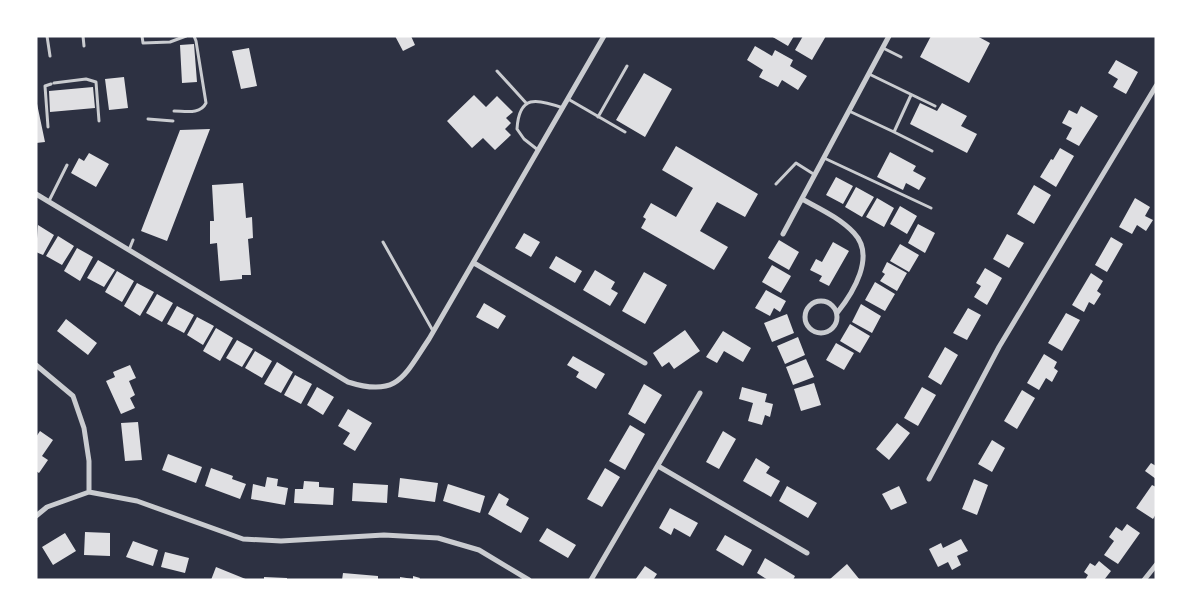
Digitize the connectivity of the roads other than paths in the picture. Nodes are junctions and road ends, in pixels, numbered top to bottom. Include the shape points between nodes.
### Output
1 (47, 36) edge
2 (83, 36) edge
3 (142, 36) edge
4 (186, 36) edge
5 (194, 36) edge
6 (604, 36) edge
7 (889, 36) edge
8 (84, 46) dead end
9 (883, 48) junction
10 (50, 56) dead end
11 (901, 57) dead end
12 (627, 66) dead end
13 (497, 71) dead end
14 (869, 74) junction
15 (1156, 86) edge
16 (911, 94) junction
17 (568, 99) junction
18 (526, 104) junction
19 (935, 106) dead end
20 (562, 108) junction
21 (174, 111) dead end
22 (849, 111) junction
23 (598, 116) junction
24 (148, 119) dead end
25 (99, 121) dead end
26 (174, 121) dead end
27 (48, 127) dead end
28 (625, 132) dead end
29 (894, 132) junction
30 (538, 150) junction
31 (932, 151) dead end
32 (824, 158) junction
33 (67, 165) dead end
34 (815, 175) junction
35 (776, 184) dead end
36 (36, 194) edge
37 (802, 199) junction
38 (48, 201) junction
39 (931, 208) dead end
40 (108, 230) dead end
41 (783, 234) dead end
42 (106, 236) junction
43 (132, 240) dead end
44 (383, 242) dead end
45 (129, 250) junction
46 (474, 263) junction
47 (837, 313) junction
48 (433, 332) junction
49 (646, 363) dead end
50 (36, 365) edge
51 (700, 393) dead end
52 (658, 466) junction
53 (929, 479) dead end
54 (89, 492) junction
55 (36, 516) edge
56 (807, 553) dead end
57 (1156, 565) edge
58 (530, 580) edge
59 (591, 580) edge
60 (1144, 580) edge

1 - 10 lane
2 - 8 lane
3 - 4 lane via 142,44 170,42
5 - 21 lane via 206,103 194,112
6 - 17 street
7 - 9 street
9 - 11 lane
9 - 14 street
12 - 23 lane
13 - 18 lane
14 - 16 lane
14 - 22 street
15 - 53 street via 999,347
16 - 19 lane
16 - 29 lane
17 - 20 street
17 - 23 lane
18 - 20 lane via 535,100 545,101
18 - 30 lane via 521,108 517,129
20 - 30 street
22 - 29 lane
22 - 32 street
23 - 28 lane
24 - 26 lane
25 - 27 lane via 96,82 86,79 45,86
29 - 31 lane
30 - 46 street
32 - 34 street
32 - 39 lane
33 - 38 lane
34 - 35 lane via 796,163
34 - 37 street
36 - 38 street
37 - 41 street
37 - 47 street via 856,234 864,250 859,276
38 - 42 street
40 - 42 lane
42 - 45 street
43 - 45 lane
44 - 48 lane
45 - 48 street via 348,382 363,387 380,388 401,379
46 - 48 street
46 - 49 street
47 - 47 street via 834,327 825,333 815,332 806,320 807,310 815,302 826,302
50 - 54 street via 73,396 84,428
51 - 52 street
52 - 56 street
52 - 59 street
54 - 55 street via 47,507
54 - 58 street via 138,501 243,539 281,541 384,535 438,538 479,550
57 - 60 street

